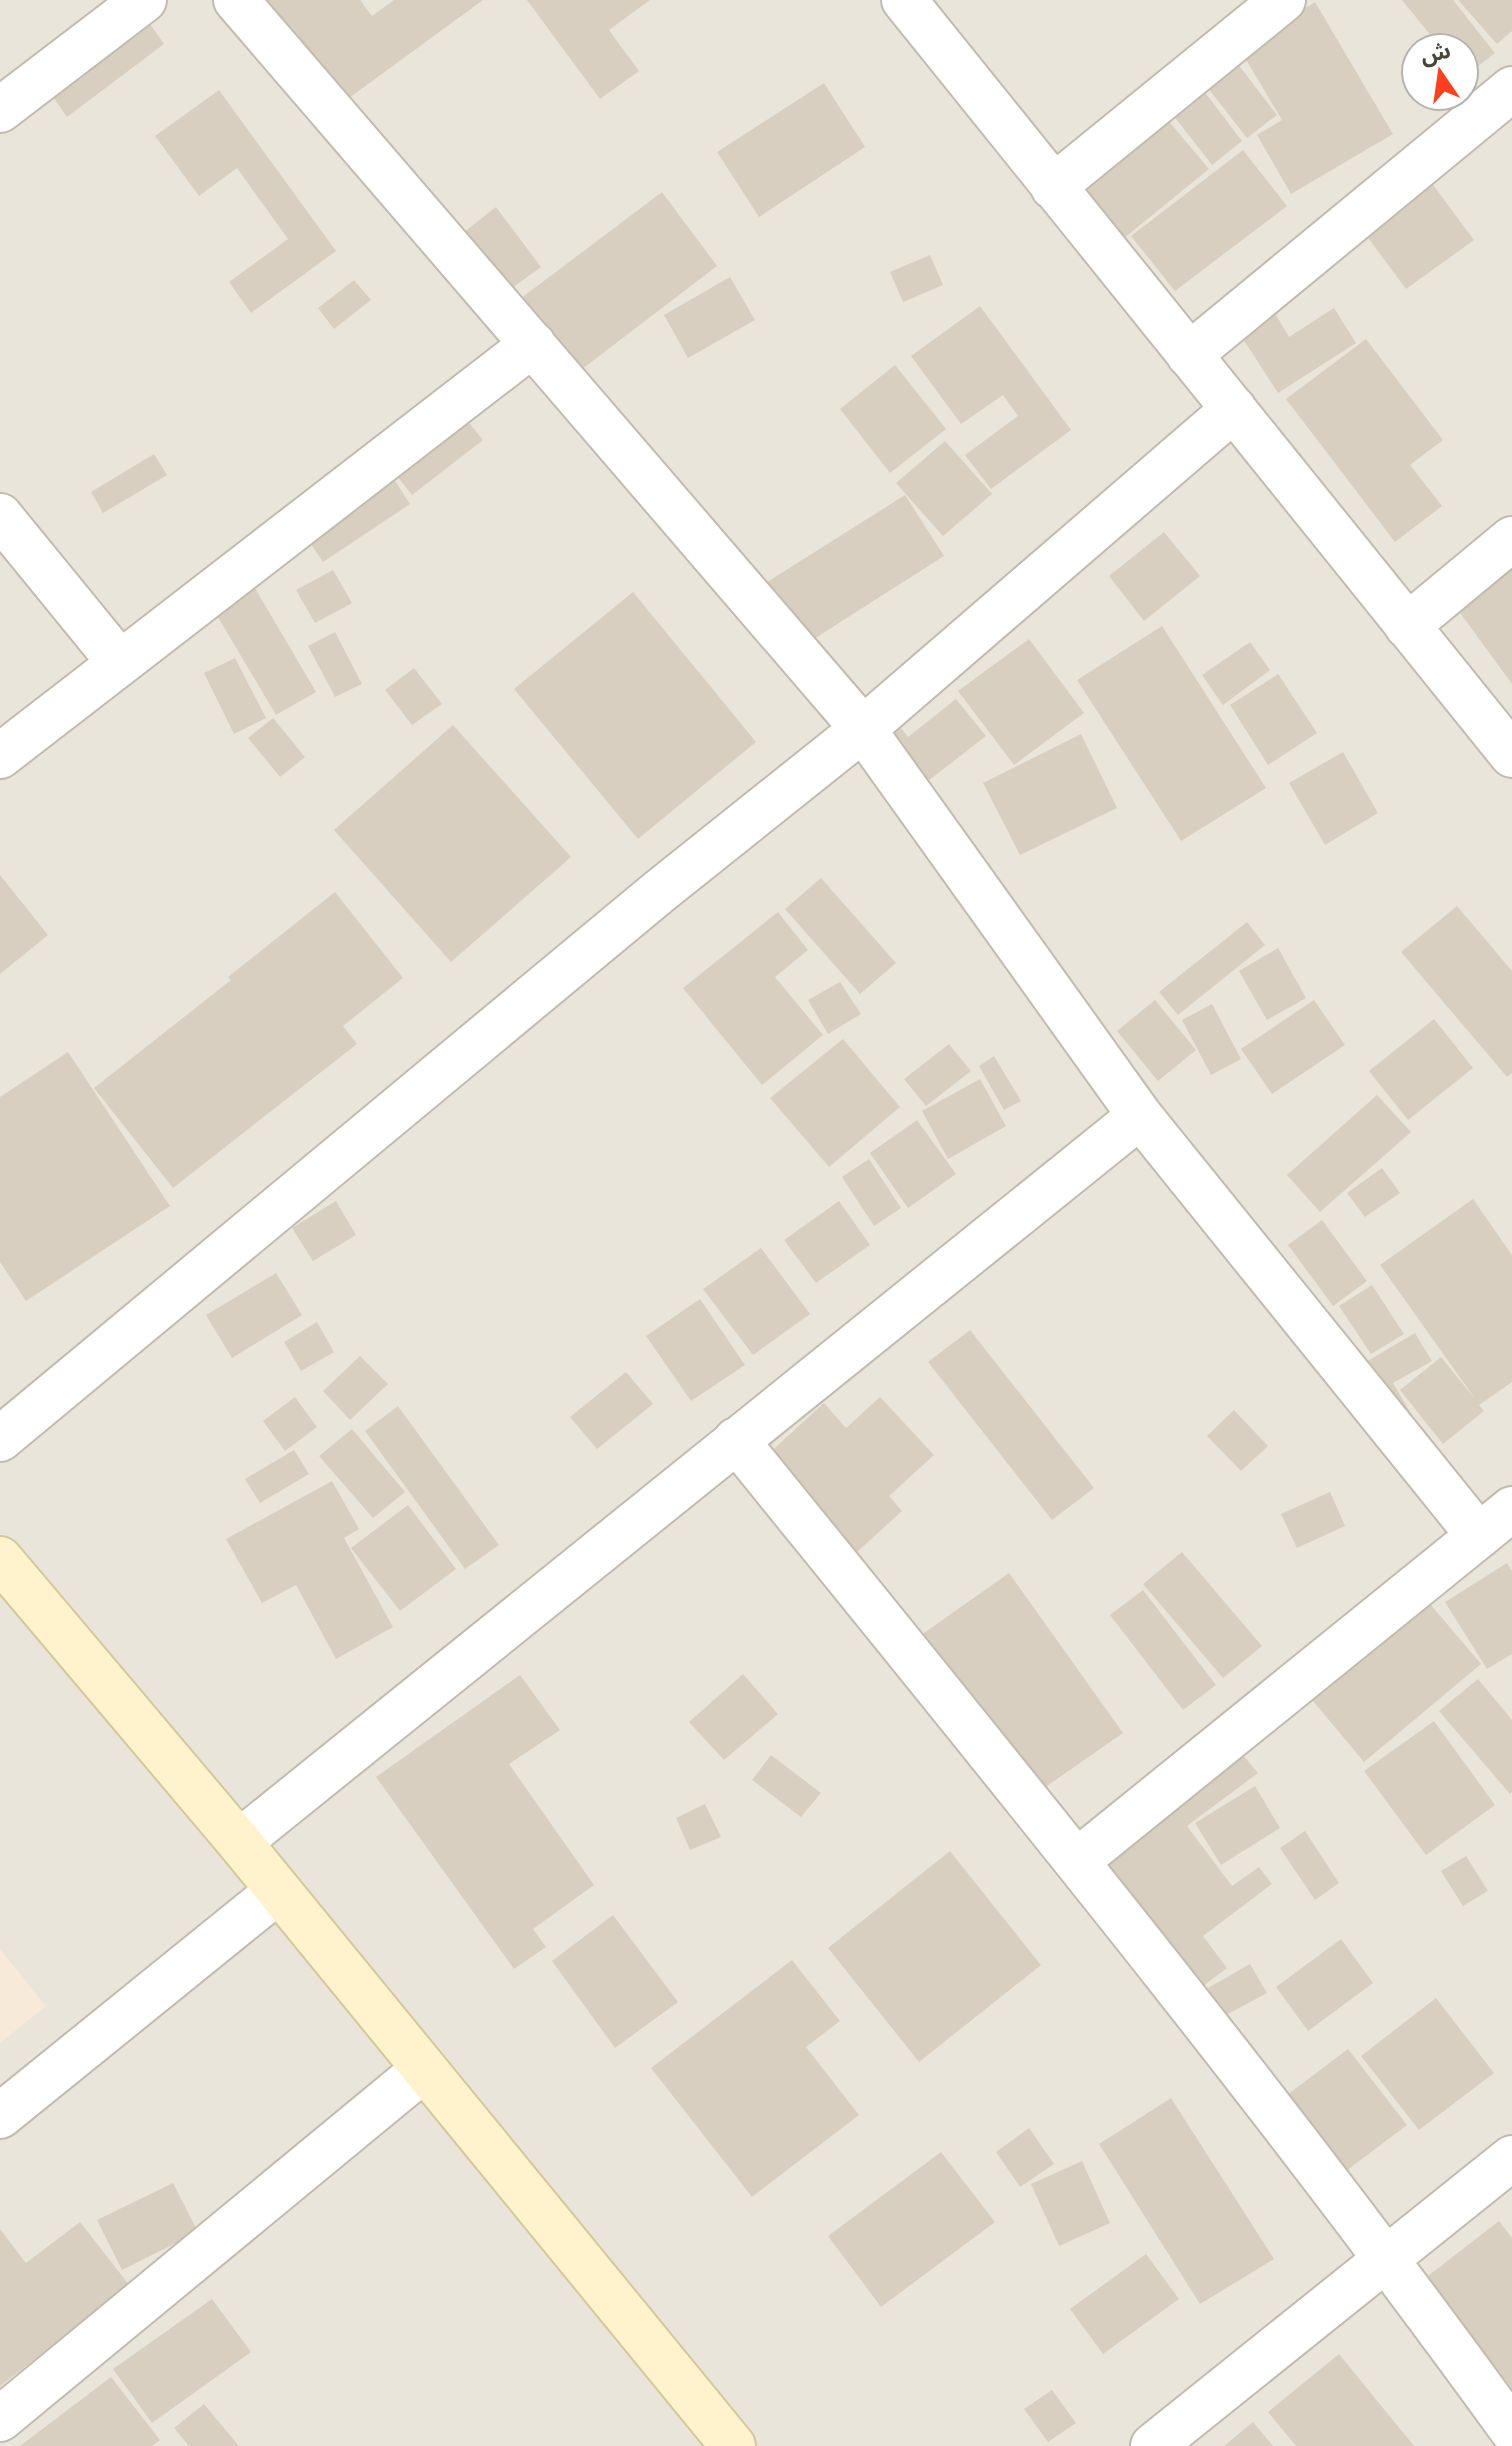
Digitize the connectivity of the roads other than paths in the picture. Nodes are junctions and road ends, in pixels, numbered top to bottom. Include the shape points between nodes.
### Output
1 (144, 0) edge
2 (236, 0) edge
3 (904, 0) edge
4 (1283, 0) edge
5 (1512, 89) edge
6 (0, 110) edge
7 (1053, 187) junction
8 (533, 344) junction
9 (1189, 355) junction
10 (1234, 409) junction
11 (0, 516) edge
12 (1512, 539) edge
13 (1407, 626) junction
14 (120, 663) junction
15 (863, 729) junction
16 (1512, 755) edge
17 (0, 756) edge
18 (1140, 1116) junction
19 (0, 1439) edge
20 (736, 1440) junction
21 (1512, 1509) edge
22 (1479, 1536) junction
23 (0, 1559) edge
24 (239, 1842) junction
25 (1077, 1861) junction
26 (278, 1891) junction
27 (423, 2070) junction
28 (0, 2116) edge
29 (1512, 2158) edge
30 (1387, 2258) junction
31 (0, 2419) edge
32 (1512, 2430) edge
33 (733, 2446) edge
34 (1153, 2446) edge

1 - 6 street
2 - 8 street
3 - 7 street
4 - 7 street
5 - 9 street
7 - 9 street
8 - 14 street
8 - 15 street
9 - 10 street
10 - 13 street
10 - 15 street
11 - 14 street
12 - 13 street
13 - 16 street
14 - 17 street
15 - 18 street
15 - 19 street
18 - 20 street
18 - 22 street
20 - 24 street
20 - 25 street
21 - 22 street
22 - 25 street
23 - 24 street
24 - 26 street
25 - 30 street
26 - 27 street
26 - 28 street
27 - 31 street
27 - 33 street
29 - 30 street
30 - 32 street
30 - 34 street

